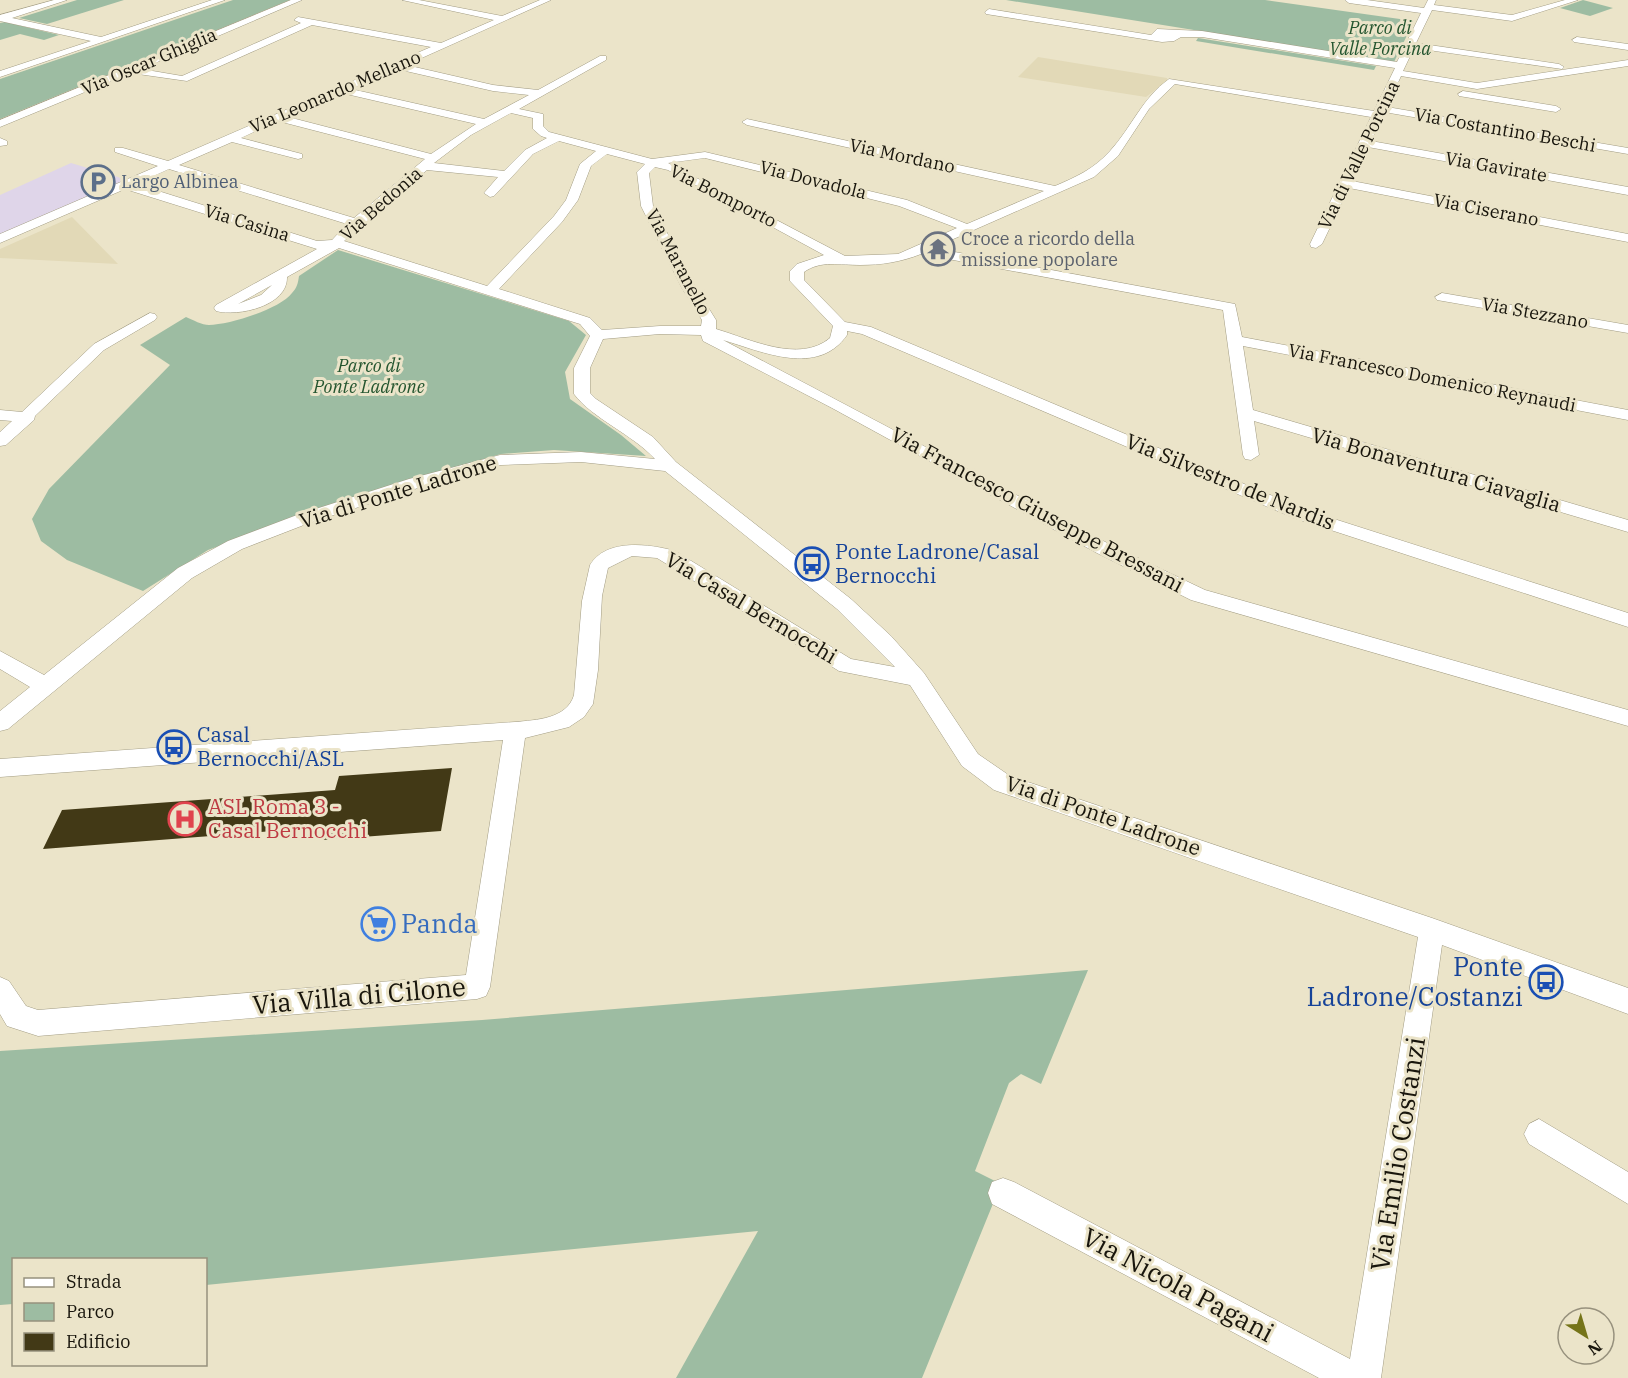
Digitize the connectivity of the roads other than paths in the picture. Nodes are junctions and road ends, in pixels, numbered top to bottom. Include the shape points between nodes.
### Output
1 (63, 0) edge
2 (222, 0) edge
3 (298, 0) edge
4 (406, 0) edge
5 (547, 0) edge
6 (1349, 0) edge
7 (1574, 0) edge
8 (1430, 6) edge
9 (155, 11) dead end
10 (989, 12) dead end
11 (176, 15) junction
12 (262, 15) junction
13 (1, 18) edge
14 (503, 19) junction
15 (122, 21) dead end
16 (312, 22) junction
17 (143, 26) junction
18 (101, 40) junction
19 (1577, 40) dead end
20 (1412, 45) junction
21 (441, 46) junction
22 (1628, 47) edge
23 (603, 58) dead end
24 (1628, 63) edge
25 (397, 66) junction
26 (130, 70) junction
27 (1580, 71) junction
28 (0, 74) edge
29 (1398, 75) junction
30 (1618, 76) dead end
31 (341, 90) junction
32 (540, 93) junction
33 (1556, 109) dead end
34 (511, 110) junction
35 (1380, 112) junction
36 (278, 118) junction
37 (747, 122) dead end
38 (486, 123) junction
39 (0, 124) edge
40 (230, 138) junction
41 (556, 138) junction
42 (1363, 143) junction
43 (119, 150) dead end
44 (605, 150) junction
45 (1628, 151) edge
46 (298, 156) dead end
47 (429, 162) junction
48 (654, 162) junction
49 (166, 165) junction
50 (508, 175) junction
51 (1344, 183) junction
52 (123, 184) junction
53 (1057, 190) junction
54 (1628, 191) edge
55 (490, 193) dead end
56 (356, 223) junction
57 (968, 229) junction
58 (1628, 238) edge
59 (0, 239) edge
60 (337, 243) junction
61 (1316, 244) dead end
62 (921, 250) junction
63 (840, 259) junction
64 (276, 277) dead end
65 (491, 290) junction
66 (1442, 297) dead end
67 (150, 317) dead end
68 (840, 325) junction
69 (1628, 329) edge
70 (708, 331) junction
71 (598, 335) junction
72 (1235, 340) junction
73 (1245, 413) junction
74 (1628, 415) edge
75 (0, 416) edge
76 (28, 417) junction
77 (0, 441) edge
78 (1251, 454) dead end
79 (669, 466) junction
80 (1628, 526) edge
81 (1628, 620) edge
82 (0, 659) edge
83 (917, 678) junction
84 (44, 685) junction
85 (1628, 718) edge
86 (0, 723) edge
87 (515, 731) junction
88 (2, 771) edge
89 (1432, 930) junction
90 (0, 990) edge
91 (1628, 1001) edge
92 (1539, 1134) dead end
93 (1628, 1189) edge
94 (1003, 1193) dead end
95 (1353, 1378) edge
96 (1364, 1378) edge

1 - 13 street
2 - 11 street
3 - 12 street, Via Oscar Ghiglia
4 - 14 street
5 - 14 street, Via Leonardo Mellano
6 - 8 street
7 - 8 street via 1512,18
8 - 20 street, Via di Valle Porcina
9 - 11 street
10 - 29 street via 1175,36
11 - 17 street
12 - 16 street
12 - 26 street, Via Oscar Ghiglia
13 - 18 street
14 - 21 street, Via Leonardo Mellano
15 - 17 street
16 - 21 street
16 - 26 street via 183,79
17 - 18 street
18 - 28 street
19 - 22 street
20 - 27 street
20 - 29 street, Via di Valle Porcina
21 - 25 street, Via Leonardo Mellano
23 - 32 street, Via Bedonia
24 - 27 street
25 - 31 street, Via Leonardo Mellano
25 - 32 street via 493,88
26 - 39 street, Via Oscar Ghiglia
27 - 29 street via 1477,86
27 - 30 street
29 - 33 street
29 - 35 street, Via di Valle Porcina
31 - 36 street, Via Leonardo Mellano
31 - 38 street
32 - 34 street, Via Bedonia
34 - 38 street, Via Bedonia
34 - 41 street via 539,116 537,127
35 - 42 street, Via di Valle Porcina
35 - 45 street, Via Costantino Beschi
35 - 53 street, Via Costantino Beschi via 1173,81 1144,107 1107,162 1090,175
36 - 40 street, Via Leonardo Mellano
36 - 47 street
37 - 53 street, Via Mordano
38 - 47 street, Via Bedonia
40 - 46 street
40 - 49 street, Via Leonardo Mellano
41 - 44 street, Via Bomporto
41 - 50 street via 530,152
42 - 51 street, Via di Valle Porcina
42 - 54 street, Via Gavirate
43 - 49 street
44 - 48 street, Via Bomporto
44 - 65 street via 586,164 572,200 558,219
47 - 50 street
47 - 56 street, Via Bedonia
48 - 57 street, Via Dovadola via 705,155 738,162 903,202
48 - 63 street, Via Bomporto via 714,189
48 - 70 street, Via Maranello via 643,172 647,206 709,320
49 - 52 street, Via Leonardo Mellano
49 - 56 street
50 - 55 street
51 - 58 street, Via Ciserano
51 - 61 street, Via di Valle Porcina
52 - 59 street, Via Leonardo Mellano
52 - 60 street, Via Casina via 315,245
53 - 57 street
56 - 60 street, Via Bedonia
57 - 62 street
60 - 64 street
60 - 65 street, Via Bedonia
62 - 63 street via 890,260
62 - 72 street via 1230,307
63 - 68 street via 825,259 797,271 797,281
65 - 71 street, Via Bedonia via 585,321
66 - 69 street, Via Stezzano
67 - 76 street via 99,347
68 - 70 street via 840,335 828,348 800,355
68 - 81 street, Via Silvestro de Nardis via 875,334 1300,514
70 - 71 street
70 - 85 street, Via Francesco Giuseppe Bressani via 708,338 731,351 1198,595
71 - 79 street via 582,368 582,394 647,441
72 - 73 street
72 - 74 street, Via Francesco Domenico Reynaudi
73 - 78 street
73 - 80 street, Via Bonaventura Ciavaglia
75 - 76 street
76 - 77 street
79 - 83 street, Via di Ponte Ladrone via 844,604
79 - 84 street, Via di Ponte Ladrone via 581,457 500,460 303,519 235,545 185,573
82 - 84 street
83 - 87 street, Via Casal Bernocchi via 846,666 668,555 647,549 618,552 599,565 581,705 566,719 547,727
83 - 89 street, Via di Ponte Ladrone via 970,760 1002,783
84 - 86 street, Via di Ponte Ladrone
87 - 88 street, Via Casal Bernocchi
87 - 90 street, Via Villa di Cilone via 477,987 38,1023 17,1017
89 - 91 street, Via di Ponte Ladrone
89 - 96 street, Via Emilio Costanzi
92 - 93 street
94 - 95 street, Via Nicola Pagani

